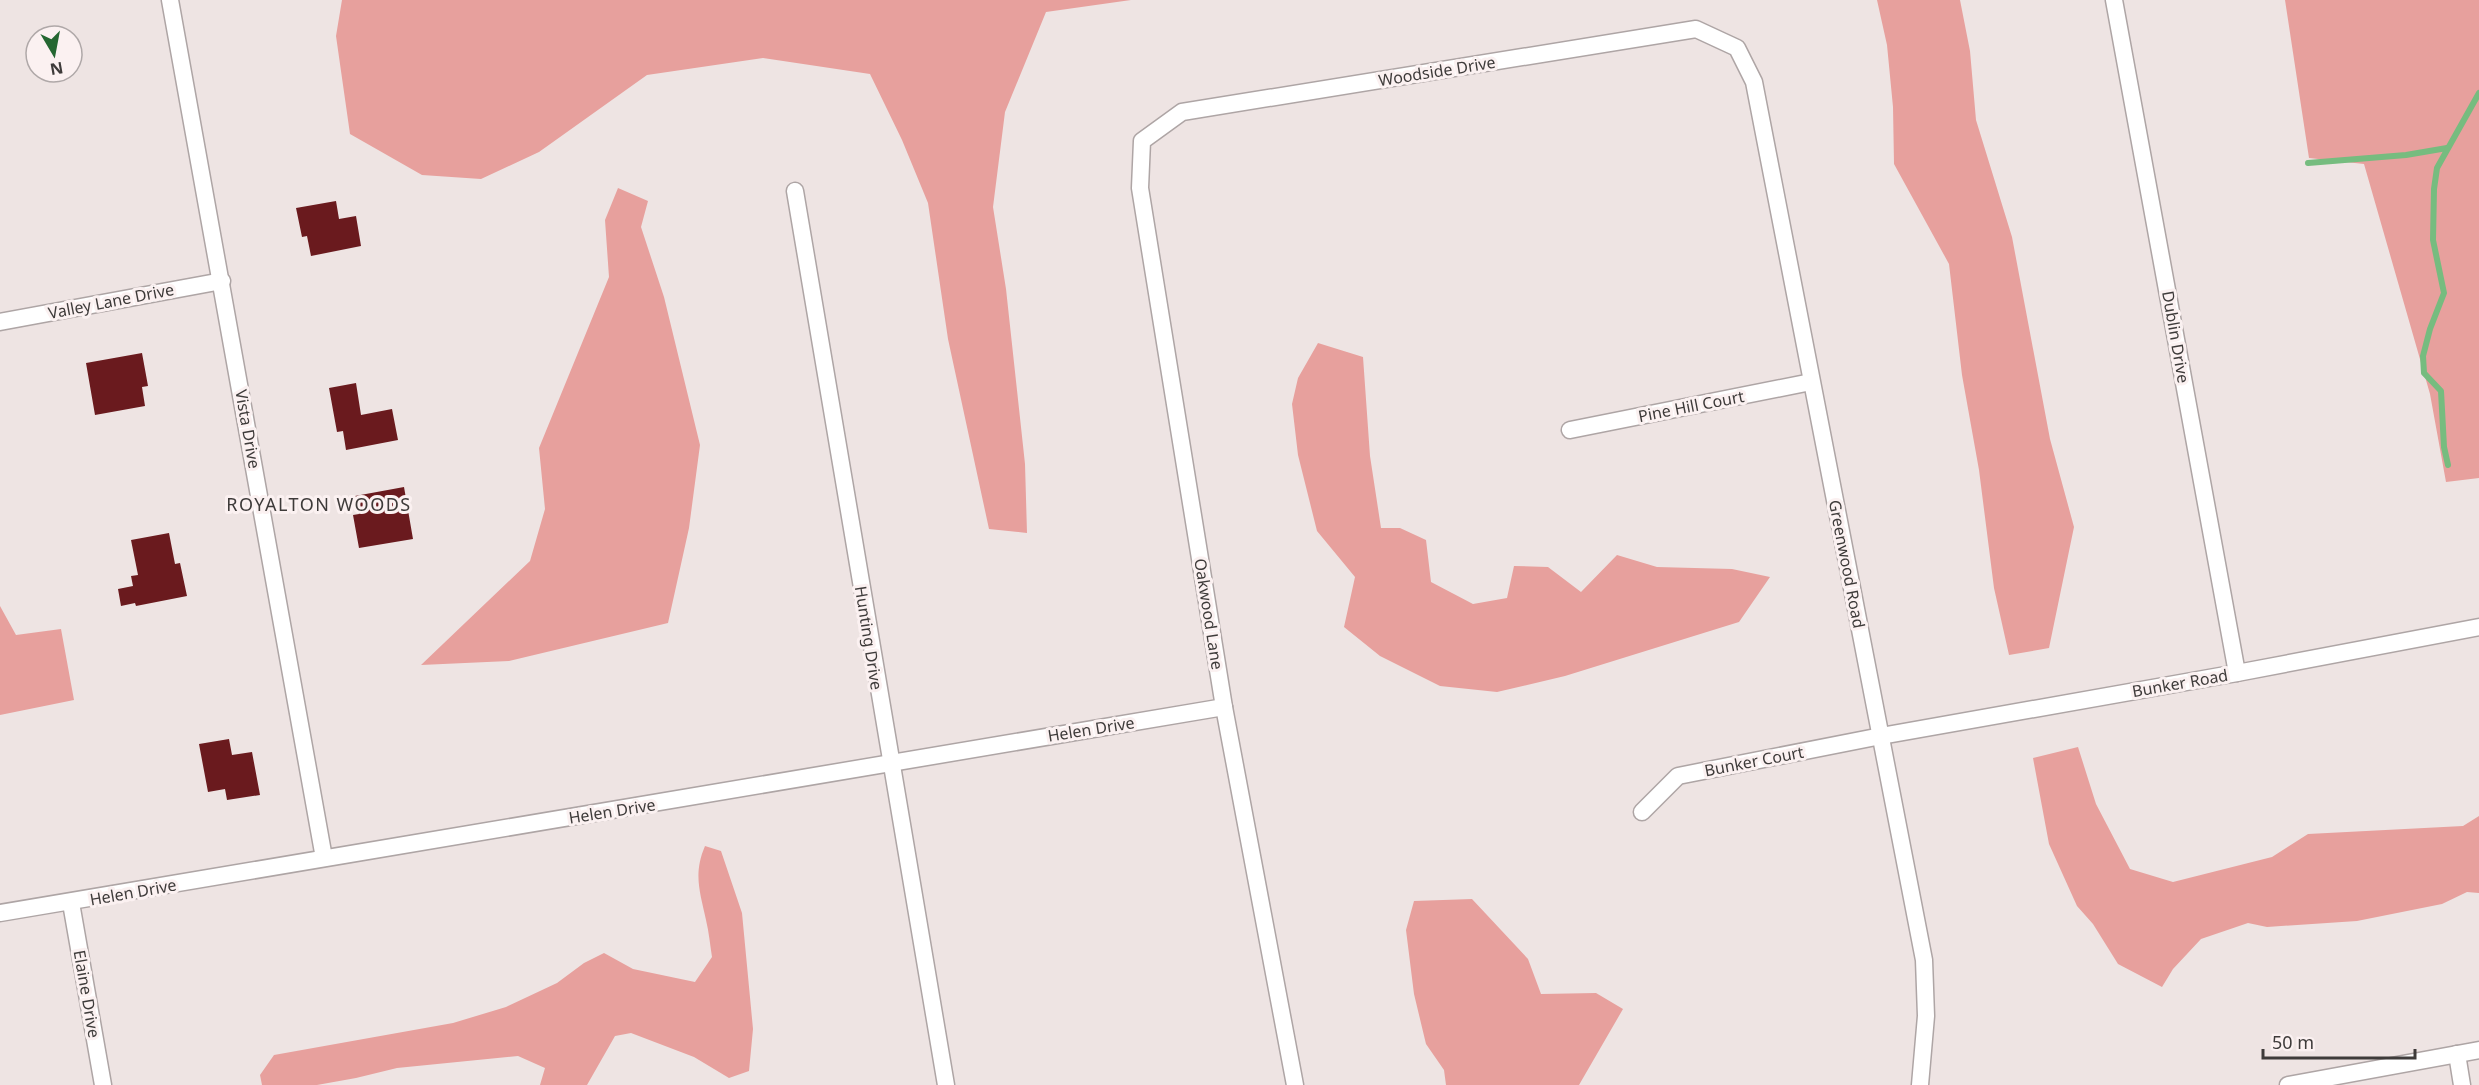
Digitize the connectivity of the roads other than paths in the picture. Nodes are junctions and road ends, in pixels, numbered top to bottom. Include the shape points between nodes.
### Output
1 (170, 0) edge
2 (2114, 0) edge
3 (1737, 48) joint
4 (1142, 141) joint
5 (795, 191) dead end
6 (222, 281) junction
7 (0, 322) edge
8 (1811, 382) junction
9 (1570, 430) dead end
10 (2479, 627) edge
11 (2237, 673) junction
12 (1224, 707) junction
13 (1881, 736) junction
14 (890, 763) junction
15 (1642, 812) dead end
16 (324, 858) junction
17 (71, 903) junction
18 (0, 913) edge
19 (2479, 1050) edge
20 (2457, 1054) junction
21 (104, 1085) edge
22 (946, 1085) edge
23 (1295, 1085) edge
24 (1920, 1085) edge
25 (2288, 1085) edge
26 (2462, 1085) edge

1 - 6 street, Vista Drive
2 - 11 street, Dublin Drive
3 - 4 street, Woodside Drive via 1696,29 1182,112
3 - 8 street, Greenwood Road via 1754,82
4 - 12 street, Oakwood Lane via 1140,188
5 - 14 street, Hunting Drive
6 - 7 street, Valley Lane Drive
6 - 16 street, Vista Drive
8 - 9 street, Pine Hill Court
8 - 13 street, Greenwood Road
10 - 11 street, Bunker Road
11 - 13 street, Bunker Road
12 - 14 street, Helen Drive
12 - 23 street, Oakwood Lane
13 - 15 street, Bunker Court via 1678,776
13 - 24 street, Greenwood Road via 1924,960 1926,1016
14 - 16 street, Helen Drive
14 - 22 street, Hunting Drive
16 - 17 street, Helen Drive
17 - 18 street, Helen Drive
17 - 21 street, Elaine Drive
19 - 20 street
20 - 25 street
20 - 26 street

